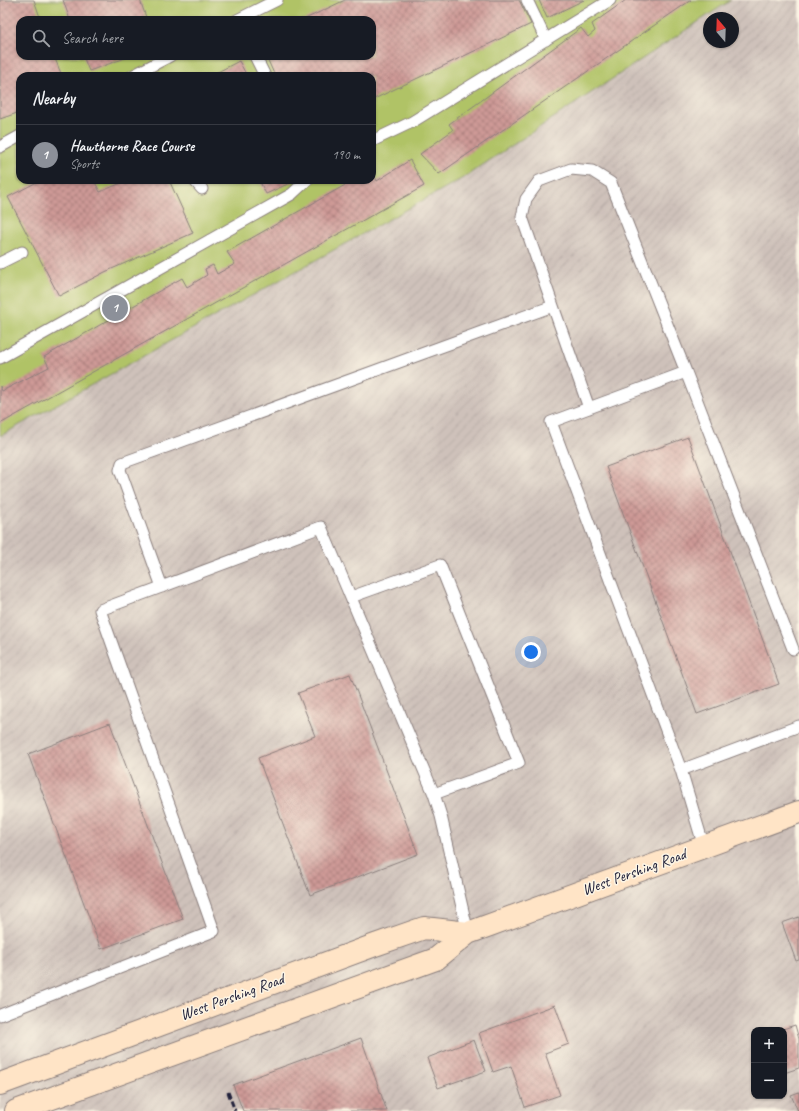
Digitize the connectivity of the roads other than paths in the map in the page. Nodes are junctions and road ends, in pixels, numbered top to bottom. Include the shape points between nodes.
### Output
1 (527, 0) edge
2 (610, 0) edge
3 (271, 2) edge
4 (245, 16) edge
5 (546, 40) junction
6 (162, 60) edge
7 (257, 60) edge
8 (140, 72) edge
9 (262, 72) edge
10 (16, 138) edge
11 (376, 139) edge
12 (0, 146) edge
13 (198, 184) edge
14 (303, 184) edge
15 (202, 189) dead end
16 (22, 252) dead end
17 (0, 263) edge
18 (553, 306) junction
19 (0, 358) edge
20 (686, 372) junction
21 (589, 408) junction
22 (162, 587) junction
23 (351, 597) junction
24 (793, 648) dead end
25 (799, 726) edge
26 (681, 770) junction
27 (434, 794) junction
28 (799, 812) edge
29 (704, 847) junction
30 (468, 932) junction
31 (0, 1015) edge
32 (0, 1084) edge
33 (16, 1111) edge

1 - 5 lane
2 - 5 lane
3 - 4 lane
5 - 11 lane via 412,122
6 - 8 lane
7 - 9 lane
10 - 12 lane
13 - 15 lane
14 - 19 lane via 292,194
16 - 17 lane
18 - 20 lane via 522,217 526,199 539,181 571,169 592,171 611,183
18 - 21 lane
18 - 22 lane via 122,463 120,470
20 - 21 lane
20 - 24 lane
21 - 26 lane via 551,422
22 - 23 lane via 321,527
22 - 31 lane via 100,610 214,931
23 - 27 lane
23 - 27 lane via 440,565 519,763
25 - 26 lane
26 - 29 lane
27 - 30 lane
28 - 29 main road, West Pershing Road
29 - 30 main road, West Pershing Road
30 - 32 main road, West Pershing Road via 424,928
30 - 33 main road, West Pershing Road via 436,959

